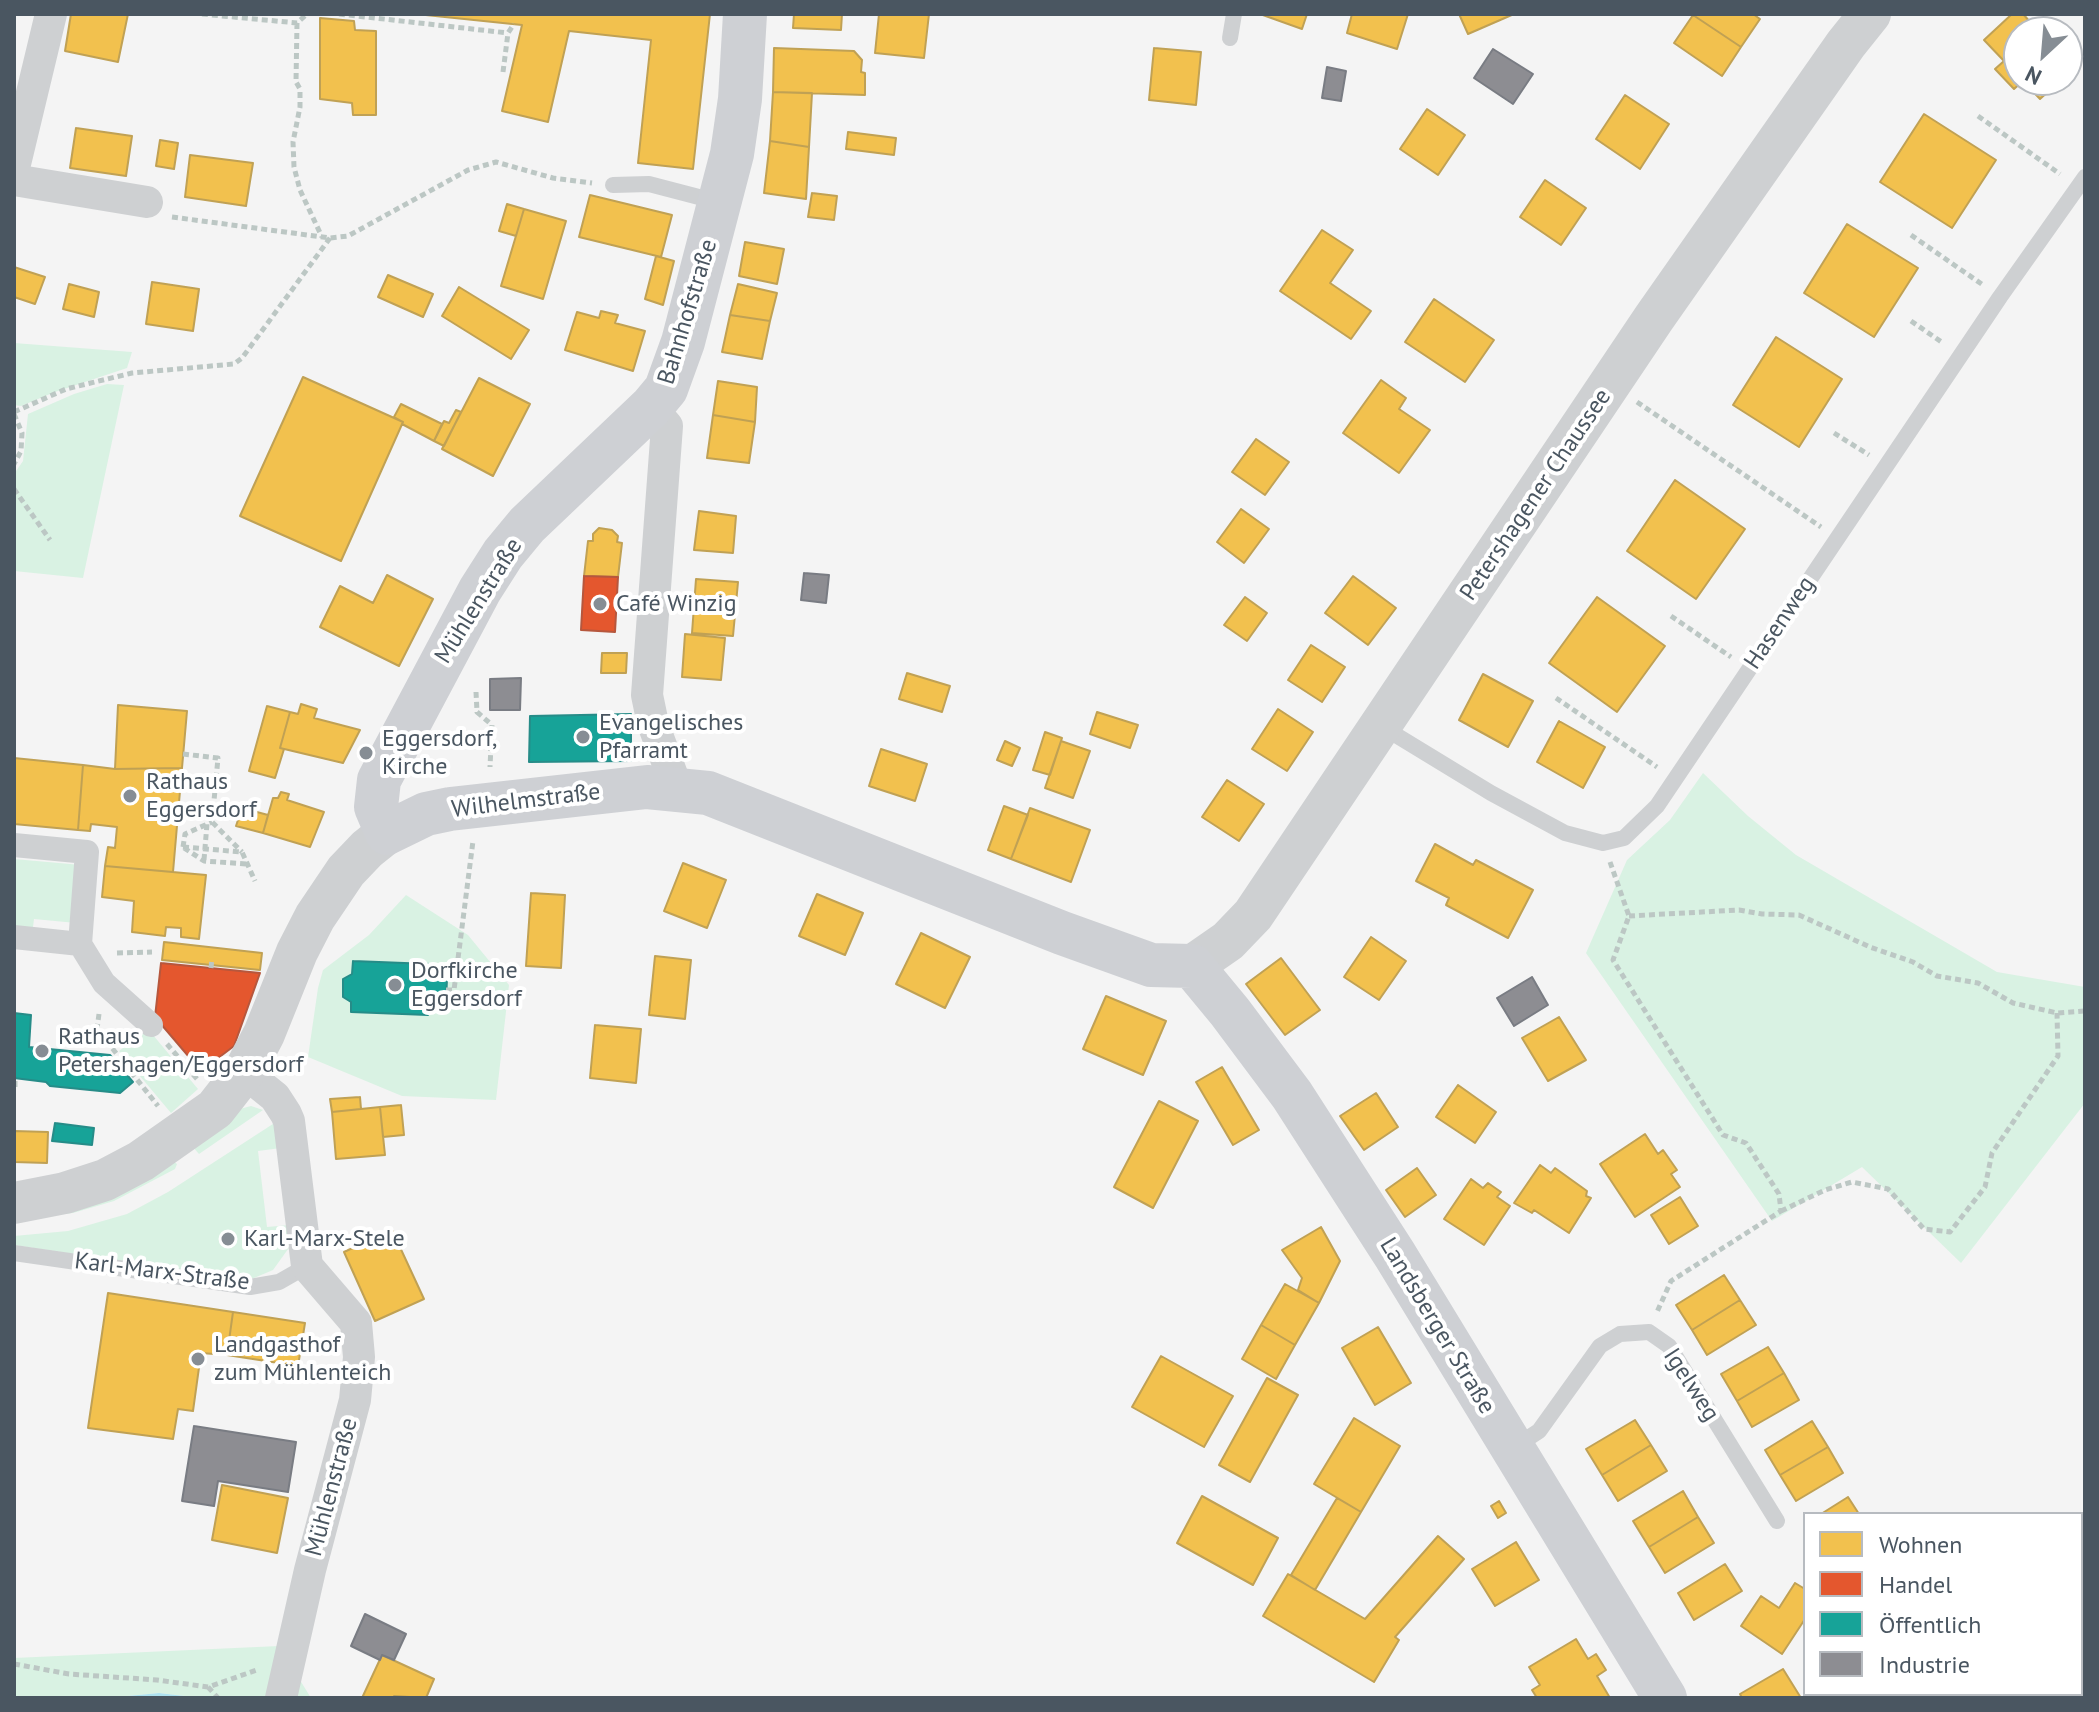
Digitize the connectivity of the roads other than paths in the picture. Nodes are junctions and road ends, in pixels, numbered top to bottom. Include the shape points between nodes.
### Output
1 (51, 14) edge
2 (745, 14) edge
3 (1234, 14) edge
4 (1870, 14) edge
5 (1230, 38) dead end
6 (14, 168) edge
7 (14, 180) edge
8 (2081, 181) edge
9 (613, 185) road end
10 (147, 202) road end
11 (720, 203) junction
12 (651, 407) junction
13 (1381, 726) junction
14 (677, 788) junction
15 (387, 833) junction
16 (14, 845) edge
17 (14, 937) edge
18 (80, 944) junction
19 (1192, 966) junction
20 (151, 1025) road end
21 (244, 1072) junction
22 (14, 1203) edge
23 (14, 1253) edge
24 (307, 1266) junction
25 (1512, 1449) junction
26 (1777, 1521) dead end
27 (281, 1698) edge
28 (1665, 1698) edge

1 - 6 street
2 - 11 main road, Bahnhofstraße via 740,99
3 - 5 lane
4 - 13 street, Petershagener Chaussee via 1610,384
7 - 10 street
8 - 13 lane, Hasenweg via 1657,806 1624,838 1603,843 1565,833
9 - 11 lane via 649,184
11 - 12 main road, Bahnhofstraße via 683,342 666,389
12 - 14 street, Bahnhofstraße via 667,426 647,695
12 - 15 main road, Mühlenstraße via 527,525 480,590 379,780 376,807
13 - 19 street, Petershagener Chaussee via 1253,915
14 - 15 main road, Wilhelmstraße via 647,787 474,817 426,814
14 - 19 main road, Wilhelmstraße via 708,793 1151,965
15 - 21 street, Wilhelmstraße via 346,871 315,917
16 - 18 street via 96,846
17 - 18 street
18 - 20 street via 104,983
19 - 25 main road, Landsberger Straße via 1292,1095
21 - 22 street, Wilhelmstraße via 215,1109 141,1161 105,1180
21 - 24 street via 275,1097 289,1121
23 - 24 lane, Karl-Marx-Straße via 250,1287 279,1282
24 - 27 street, Mühlenstraße via 356,1323 359,1357 355,1400
25 - 26 lane, Igelweg via 1539,1431 1600,1346 1620,1334 1649,1332 1669,1346
25 - 28 main road, Landsberger Straße

